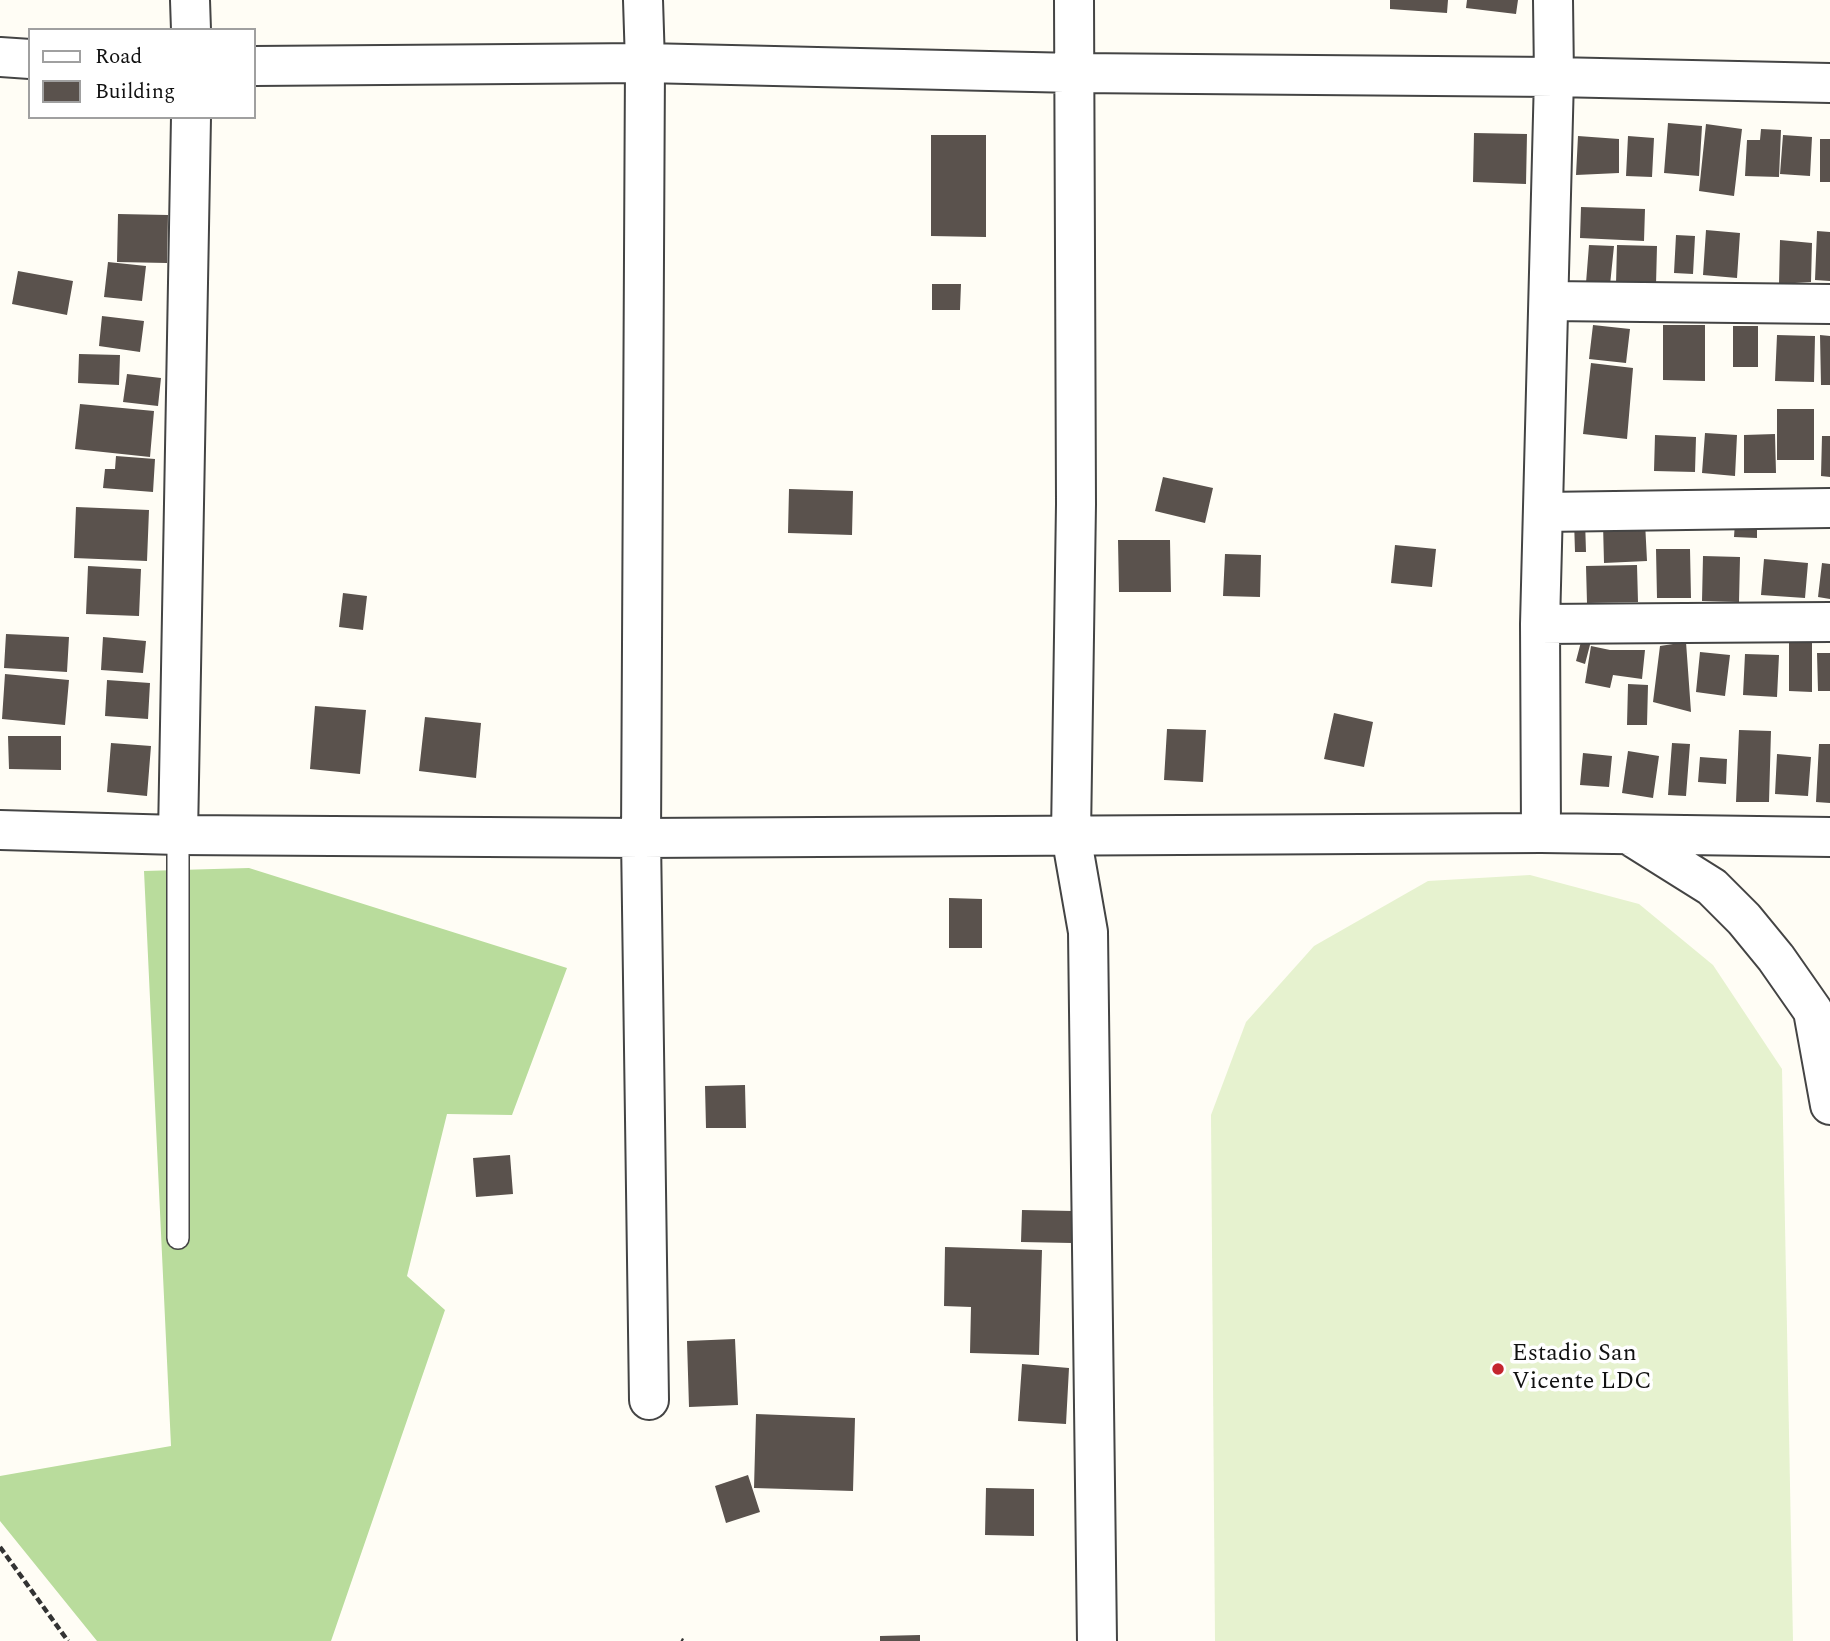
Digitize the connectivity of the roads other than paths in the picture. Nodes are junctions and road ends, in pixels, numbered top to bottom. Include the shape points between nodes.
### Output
1 (190, 0) edge
2 (643, 0) edge
3 (1074, 0) edge
4 (1553, 0) edge
5 (191, 28) edge
6 (0, 57) edge
7 (28, 59) edge
8 (645, 63) junction
9 (256, 66) edge
10 (1075, 73) junction
11 (1554, 77) junction
12 (1830, 83) edge
13 (191, 119) edge
14 (1549, 301) junction
15 (1830, 304) edge
16 (1830, 508) edge
17 (1543, 512) junction
18 (1830, 622) edge
19 (1540, 624) junction
20 (0, 830) edge
21 (1541, 833) junction
22 (178, 835) junction
23 (1071, 835) junction
24 (1629, 835) junction
25 (1830, 837) edge
26 (642, 838) junction
27 (1830, 1105) edge
28 (178, 1238) dead end
29 (649, 1400) dead end
30 (1097, 1641) edge

1 - 5 street
2 - 8 street
3 - 10 street
4 - 11 street
6 - 7 street
8 - 9 street
8 - 10 street
8 - 26 street
10 - 11 street
10 - 23 street
11 - 12 street
11 - 14 street
13 - 22 street
14 - 15 street
14 - 17 street
16 - 17 street
17 - 19 street
18 - 19 street
19 - 21 street
20 - 22 street
21 - 23 street
21 - 24 street
22 - 26 street
22 - 28 lane
23 - 26 street
23 - 30 street via 1088,932
24 - 25 street
24 - 27 street via 1712,887 1776,958 1813,1011
26 - 29 street

